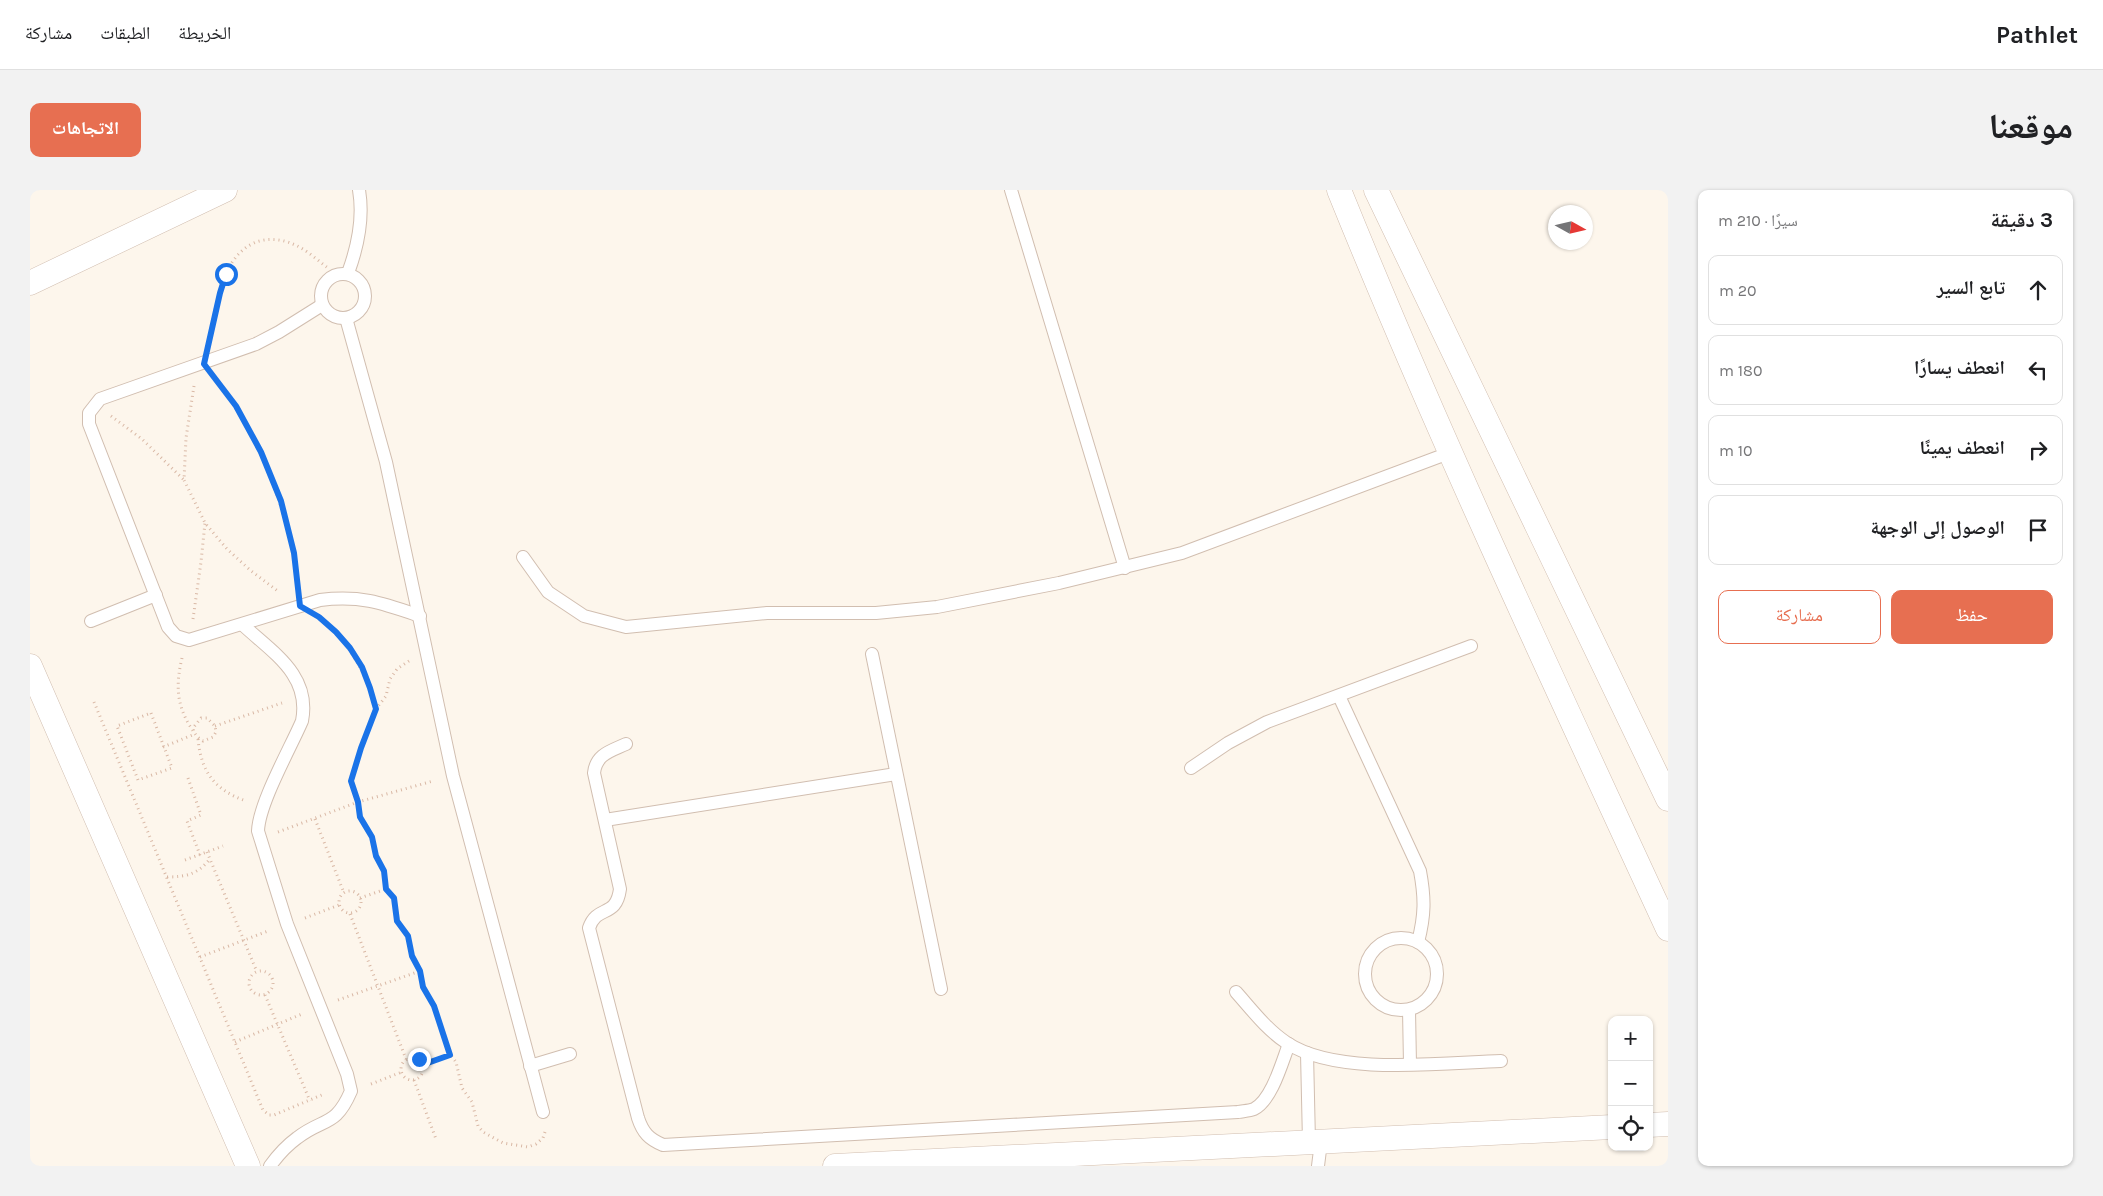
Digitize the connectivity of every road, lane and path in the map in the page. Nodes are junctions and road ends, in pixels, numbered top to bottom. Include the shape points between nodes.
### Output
1 (226, 190) edge
2 (359, 190) edge
3 (1011, 190) edge
4 (1338, 190) edge
5 (1376, 190) edge
6 (342, 273) junction
7 (30, 283) edge
8 (322, 305) junction
9 (346, 318) junction
10 (201, 364) junction
11 (93, 405) junction
12 (1449, 453) junction
13 (184, 480) junction
14 (205, 523) junction
15 (522, 557) dead end
16 (1125, 568) junction
17 (156, 595) junction
18 (300, 606) junction
19 (420, 616) junction
20 (91, 622) dead end
21 (243, 624) junction
22 (189, 640) junction
23 (1471, 646) dead end
24 (872, 654) dead end
25 (429, 659) junction
26 (30, 666) edge
27 (304, 696) junction
28 (1340, 696) junction
29 (94, 702) dead end
30 (376, 709) junction
31 (216, 726) junction
32 (195, 734) junction
33 (198, 739) junction
34 (626, 744) dead end
35 (163, 747) junction
36 (1191, 768) dead end
37 (896, 774) junction
38 (453, 776) junction
39 (188, 778) dead end
40 (1668, 800) edge
41 (358, 802) junction
42 (263, 807) junction
43 (316, 819) junction
44 (605, 820) junction
45 (260, 839) junction
46 (223, 846) dead end
47 (207, 852) junction
48 (200, 855) junction
49 (210, 859) junction
50 (185, 860) dead end
51 (166, 877) junction
52 (386, 889) junction
53 (344, 893) junction
54 (360, 898) junction
55 (350, 914) junction
56 (1668, 929) edge
57 (1418, 942) junction
58 (257, 972) junction
59 (941, 989) dead end
60 (1236, 992) dead end
61 (265, 995) junction
62 (1409, 1010) junction
63 (1289, 1044) junction
64 (1307, 1053) junction
65 (570, 1054) dead end
66 (450, 1055) junction
67 (406, 1059) junction
68 (1501, 1061) dead end
69 (1410, 1064) junction
70 (422, 1065) junction
71 (530, 1066) junction
72 (402, 1072) junction
73 (414, 1080) junction
74 (332, 1091) dead end
75 (351, 1091) junction
76 (310, 1101) junction
77 (544, 1112) joint
78 (1668, 1124) edge
79 (1653, 1125) edge
80 (1608, 1127) edge
81 (436, 1139) dead end
82 (1315, 1142) junction
83 (248, 1166) edge
84 (270, 1166) edge
85 (835, 1166) edge
86 (1318, 1166) edge

1 - 7 street
2 - 6 lane via 361,224 356,250
3 - 16 lane
4 - 12 street
5 - 40 street
6 - 8 lane via 325,280 320,292
6 - 9 lane via 359,280 365,290 364,303 358,313
6 - 10 path via 294,244 278,239 262,240 244,247 234,258 220,293
8 - 9 lane via 337,318
8 - 10 lane via 264,340
9 - 19 lane via 386,462
10 - 11 lane via 100,399
10 - 13 path via 191,401
10 - 18 path via 236,406 261,452 281,501 294,553
11 - 13 path via 142,439
11 - 17 lane via 89,424
12 - 16 lane via 1182,553
12 - 56 street
13 - 14 path
14 - 18 path via 250,570
14 - 22 path
15 - 16 lane via 548,592 584,616 626,627 767,613 876,613 937,607
17 - 20 lane
17 - 22 lane via 171,632
18 - 19 lane via 320,600 361,598
18 - 21 lane
18 - 30 path via 324,622 350,648 362,667
19 - 25 lane
21 - 22 lane
21 - 27 lane via 292,671
22 - 32 path via 182,657 178,697
23 - 28 lane
24 - 37 lane
25 - 30 path via 406,662 397,669 390,679 386,696
25 - 38 lane
26 - 83 street
27 - 31 path
27 - 42 lane via 302,721
28 - 36 lane via 1267,722
28 - 57 lane via 1420,871 1424,911
29 - 51 path
30 - 41 path via 352,774
31 - 32 path via 207,718 200,718 193,728
31 - 33 path via 213,737
32 - 33 path
32 - 35 path
33 - 42 path via 200,758 208,776 240,799
34 - 44 lane via 599,757 595,764 594,773
35 - 35 path via 172,768 138,780 117,726 151,713
37 - 44 lane
37 - 59 lane
38 - 41 path
38 - 71 lane
39 - 48 path via 201,815 187,821
41 - 43 path
41 - 52 path via 360,817 372,837 376,856 384,871
42 - 45 lane via 258,822
43 - 45 path
43 - 53 path
44 - 63 lane via 620,889 615,905 592,920 590,937 642,1130 651,1140 663,1144 1238,1112 1253,1109 1264,1101
45 - 75 lane via 286,924 344,1066
46 - 47 path
47 - 48 path
47 - 49 path
48 - 50 path
49 - 51 path via 193,874
49 - 58 path
51 - 76 path via 263,1110 274,1115
52 - 54 path
52 - 66 path via 394,898 397,921 408,936 412,956 434,1006
53 - 54 path via 350,891
53 - 55 path via 339,905
54 - 55 path via 361,905
55 - 67 path
57 - 62 lane via 1428,949 1438,972 1430,996
57 - 62 lane via 1394,938 1382,943 1372,952 1365,976 1374,999 1384,1006
58 - 61 path via 263,971 272,979 273,986
58 - 61 path via 251,976 249,988 259,996
60 - 63 lane via 1272,1032
61 - 76 path
62 - 69 lane
63 - 64 lane
64 - 69 lane via 1345,1063
64 - 82 lane
65 - 71 lane
66 - 70 path
66 - 77 path via 456,1062 462,1088 472,1102 475,1118 483,1132 503,1142 528,1147 543,1138 546,1130
67 - 70 path via 419,1059
67 - 72 path
68 - 69 lane
70 - 73 path via 424,1071
71 - 77 lane
72 - 73 path via 406,1079
72 - 75 path
73 - 81 path
74 - 76 path
75 - 84 lane via 340,1113 298,1137
78 - 79 street
80 - 82 street
82 - 85 street
82 - 86 lane

